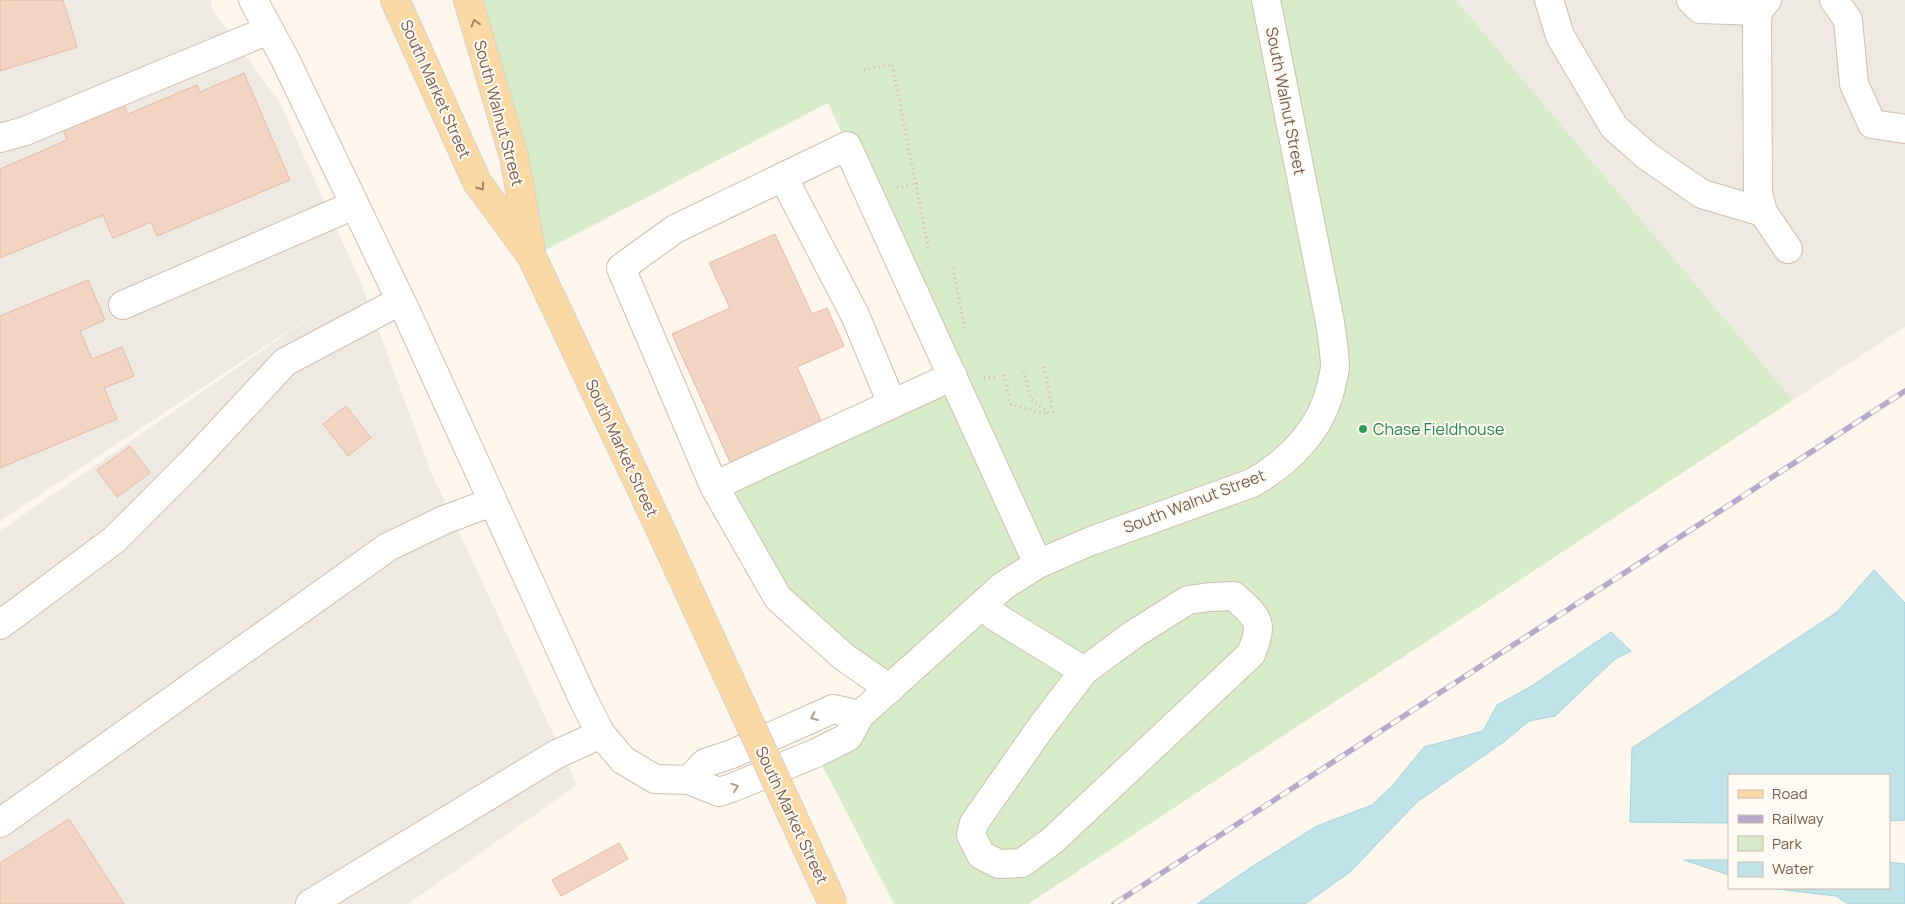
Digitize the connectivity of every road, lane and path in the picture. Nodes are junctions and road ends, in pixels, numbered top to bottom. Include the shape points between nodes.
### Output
1 (253, 0) edge
2 (395, 0) edge
3 (468, 0) edge
4 (1266, 0) edge
5 (1549, 0) edge
6 (1691, 0) edge
7 (1834, 0) edge
8 (1762, 6) edge
9 (269, 30) junction
10 (864, 70) dead end
11 (1905, 129) edge
12 (13, 134) edge
13 (0, 149) edge
14 (783, 177) junction
15 (354, 205) junction
16 (1763, 212) junction
17 (1788, 249) dead end
18 (930, 254) dead end
19 (532, 257) junction
20 (954, 268) dead end
21 (400, 301) junction
22 (123, 305) dead end
23 (960, 328) dead end
24 (1044, 367) dead end
25 (1024, 371) dead end
26 (965, 375) junction
27 (1004, 375) dead end
28 (997, 377) dead end
29 (892, 404) junction
30 (1050, 414) junction
31 (714, 486) junction
32 (492, 502) junction
33 (1038, 564) junction
34 (982, 604) junction
35 (0, 625) edge
36 (1084, 671) junction
37 (890, 689) junction
38 (601, 734) junction
39 (0, 823) edge
40 (310, 904) edge
41 (833, 904) edge

1 - 9 street
2 -> 19 main road, South Market Street via 477,182
19 -> 3 main road, South Walnut Street via 514,158
4 - 33 street, South Walnut Street via 1330,322 1335,370 1329,396 1307,438 1274,471 1252,483 1091,541
5 - 16 street via 1560,36 1614,127 1647,156 1702,194
6 - 8 street via 1700,9
7 - 11 street via 1848,20 1854,84 1872,124
8 - 16 street via 1757,23 1758,193
9 - 12 street
9 - 15 street
10 - 18 path via 892,64
12 - 13 street
14 - 26 street via 847,146
14 - 29 street via 855,315
14 - 31 street via 675,229 621,268
15 - 21 street
15 - 22 street
16 - 17 street
19 - 41 main road, South Market Street, bridge
20 - 23 path via 965,334
21 - 32 street
21 - 35 street via 285,362 114,540
24 - 30 path
25 - 30 path via 1031,399
26 - 28 path
26 - 29 street
26 - 33 street
27 - 30 path via 1010,404
29 - 31 street
31 - 37 street via 778,598 844,657
32 - 38 street
32 - 39 street via 444,520 388,547
33 - 34 street, South Walnut Street
34 - 36 street via 996,617
34 - 37 street, South Walnut Street
36 - 36 street via 1188,600 1234,596 1255,615 1259,633 1251,654 1053,840 1022,862 999,864 981,855 971,835 974,822
37 - 38 street, South Walnut Street via 860,715 848,737 719,792 689,780 655,779 622,760
38 - 40 street via 555,755

